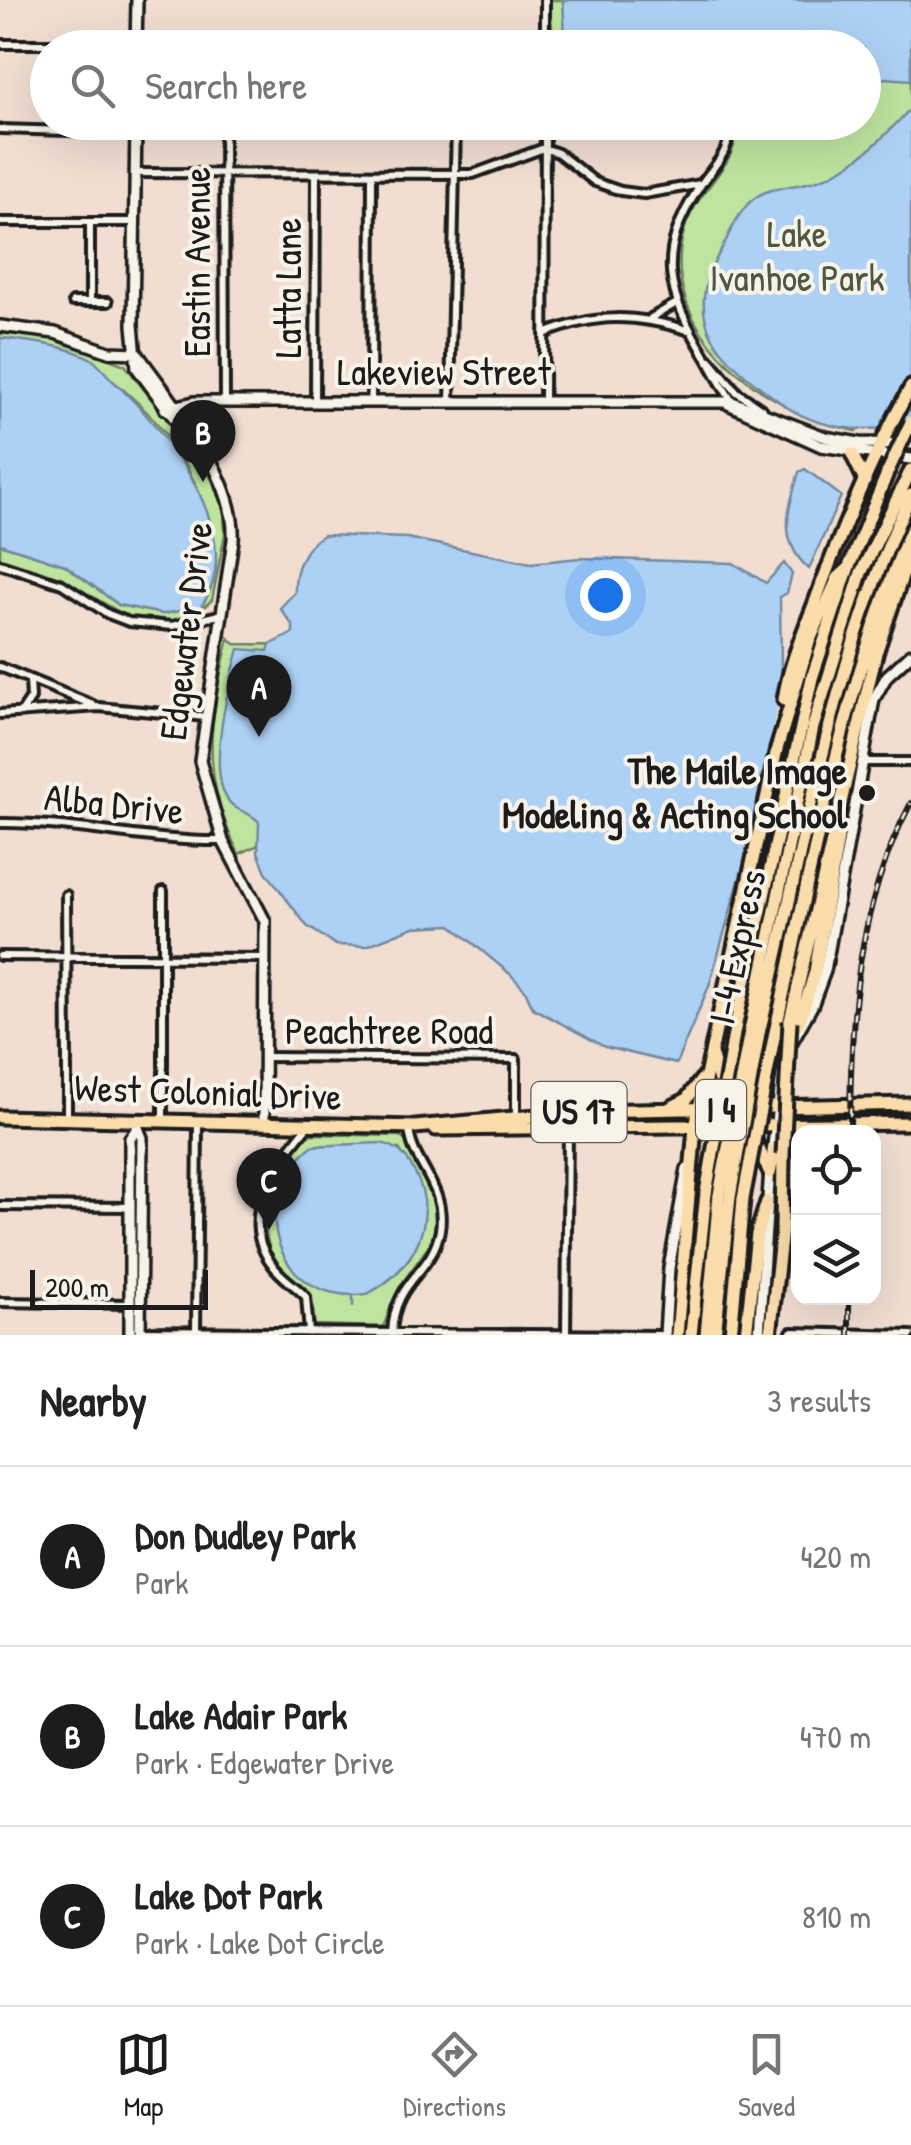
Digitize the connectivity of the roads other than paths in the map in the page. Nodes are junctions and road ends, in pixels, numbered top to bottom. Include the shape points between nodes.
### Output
1 (136, 0) edge
2 (545, 0) edge
3 (136, 30) edge
4 (545, 30) edge
5 (0, 44) edge
6 (30, 44) edge
7 (0, 129) edge
8 (30, 129) edge
9 (136, 140) edge
10 (224, 140) edge
11 (456, 140) edge
12 (544, 140) edge
13 (727, 140) edge
14 (544, 148) junction
15 (136, 173) junction
16 (224, 174) junction
17 (316, 174) junction
18 (372, 175) junction
19 (456, 175) junction
20 (701, 184) junction
21 (0, 222) edge
22 (90, 222) junction
23 (135, 222) junction
24 (73, 302) dead end
25 (90, 302) junction
26 (108, 302) dead end
27 (675, 304) junction
28 (650, 318) junction
29 (0, 326) edge
30 (688, 330) junction
31 (544, 334) junction
32 (136, 352) junction
33 (705, 356) junction
34 (150, 374) junction
35 (911, 388) edge
36 (202, 402) junction
37 (224, 402) junction
38 (314, 402) junction
39 (371, 402) junction
40 (450, 402) junction
41 (544, 402) junction
42 (732, 404) junction
43 (168, 407) junction
44 (762, 410) junction
45 (911, 422) edge
46 (911, 444) edge
47 (878, 451) junction
48 (852, 454) junction
49 (911, 459) edge
50 (908, 475) edge
51 (865, 481) junction
52 (911, 494) edge
53 (911, 530) edge
54 (911, 550) edge
55 (0, 564) edge
56 (848, 568) junction
57 (219, 615) junction
58 (911, 654) edge
59 (0, 667) edge
60 (30, 681) junction
61 (99, 707) junction
62 (0, 714) edge
63 (20, 714) junction
64 (206, 717) junction
65 (778, 748) junction
66 (855, 760) junction
67 (911, 762) edge
68 (0, 822) edge
69 (223, 841) junction
70 (163, 891) dead end
71 (66, 894) dead end
72 (0, 956) edge
73 (67, 957) junction
74 (162, 957) junction
75 (266, 958) junction
76 (795, 1022) junction
77 (754, 1032) junction
78 (711, 1054) junction
79 (265, 1058) junction
80 (707, 1072) junction
81 (911, 1104) edge
82 (776, 1106) junction
83 (734, 1110) junction
84 (658, 1111) junction
85 (698, 1111) junction
86 (0, 1117) edge
87 (516, 1117) junction
88 (67, 1118) junction
89 (163, 1120) junction
90 (198, 1121) junction
91 (264, 1123) junction
92 (819, 1123) junction
93 (911, 1123) edge
94 (774, 1124) junction
95 (135, 1125) junction
96 (309, 1125) junction
97 (746, 1126) junction
98 (412, 1127) junction
99 (568, 1128) junction
100 (695, 1128) junction
101 (770, 1174) junction
102 (724, 1196) junction
103 (766, 1202) junction
104 (0, 1206) edge
105 (130, 1207) junction
106 (0, 1302) edge
107 (130, 1304) junction
108 (196, 1332) junction
109 (792, 1332) dead end
110 (135, 1333) edge
111 (308, 1333) edge
112 (235, 1334) edge
113 (392, 1334) edge
114 (443, 1334) edge
115 (566, 1334) edge
116 (662, 1335) edge
117 (677, 1335) edge
118 (691, 1335) edge
119 (706, 1335) edge
120 (716, 1335) edge
121 (731, 1335) edge
122 (746, 1335) edge
123 (758, 1335) edge
124 (770, 1335) edge
125 (911, 1335) edge

1 - 3 street
2 - 4 street
5 - 6 street
7 - 8 street
9 - 15 street, Edgewater Drive
10 - 16 street, Eastin Avenue
11 - 19 street
12 - 14 street
13 - 20 street
14 - 19 street via 496,169
14 - 20 street via 621,191 657,193
14 - 31 street
15 - 16 street
15 - 23 street, Edgewater Drive
16 - 17 street
16 - 37 street, Eastin Avenue
17 - 18 street
17 - 38 street, Latta Lane
18 - 19 street
18 - 39 street
19 - 40 street
20 - 27 street via 674,237
21 - 22 street
22 - 23 street
22 - 25 street
23 - 32 street, Edgewater Drive
24 - 25 street
25 - 26 street
27 - 28 street
27 - 30 street
28 - 30 street
28 - 31 street via 588,319
29 - 32 street via 55,333 109,352
30 - 33 street
31 - 41 street
32 - 34 street, Edgewater Drive
32 - 43 street, Edgewater Drive via 142,378
33 - 42 street
33 - 44 street
34 - 36 street via 170,391
34 - 43 street, Edgewater Drive
35 - 47 highway
36 - 37 street, Lakeview Street
36 - 43 street, Lakeview Street
37 - 38 street, Lakeview Street
38 - 39 street, Lakeview Street
39 - 40 street, Lakeview Street
40 - 41 street, Lakeview Street
41 - 42 street, Lakeview Street
42 - 44 street, Lakeview Street
42 - 48 street, Lakeview Street via 791,436
43 - 57 street, Edgewater Drive via 222,480 232,513
44 - 47 street, Lakeview Street
45 - 56 highway, I 4, bridge
46 - 47 street, Lakeview Street
47 - 48 street, Lakeview Street
47 - 49 street, Lakeview Street
47 - 51 highway
48 - 51 highway
50 - 77 highway, I-4 Express via 862,572 813,728
51 - 65 highway via 795,654
52 - 77 highway, I-4 Express via 872,578 844,663
53 - 102 highway, I 4, bridge via 870,627 774,1037
54 - 66 highway via 876,653
55 - 57 street via 62,584 129,622 172,626
56 - 65 highway via 817,624
56 - 102 highway, I 4, bridge via 796,742 736,1028
57 - 64 street, Edgewater Drive
58 - 66 street via 879,688
59 - 60 street
60 - 61 street
60 - 63 street via 31,698
61 - 63 street
61 - 64 street
62 - 63 street
64 - 69 street, Edgewater Drive via 200,767
65 - 78 highway
66 - 67 street
66 - 76 highway
66 - 76 street via 825,971 812,1006
68 - 69 street, Alba Drive via 161,841
69 - 75 street, Edgewater Drive via 264,915
70 - 74 street
71 - 73 street
72 - 73 street
73 - 74 street
73 - 88 street
74 - 75 street
74 - 89 street
75 - 79 street, Edgewater Drive
76 - 82 street
76 - 124 highway, bridge
77 - 102 highway, I-4 Express, bridge
78 - 80 highway
78 - 83 highway
79 - 87 street, Peachtree Road via 516,1059
79 - 91 street, Edgewater Drive
80 - 84 highway via 686,1100
80 - 85 highway
81 - 82 highway, West Colonial Drive / US 17
82 - 83 highway, West Colonial Drive / US 17
82 - 94 street
83 - 85 highway, West Colonial Drive / US 17
83 - 94 highway
83 - 97 highway
84 - 85 highway, West Colonial Drive / US 17
84 - 87 highway, West Colonial Drive / US 17
85 - 100 highway
86 - 88 highway, West Colonial Drive / US 17
87 - 98 highway, West Colonial Drive / US 17
88 - 95 highway, West Colonial Drive / US 17
89 - 90 highway, West Colonial Drive / US 17
89 - 95 highway, West Colonial Drive / US 17
90 - 91 highway, West Colonial Drive / US 17
90 - 108 street
91 - 96 highway, West Colonial Drive / US 17
92 - 93 highway, West Colonial Drive / US 17
92 - 94 highway, West Colonial Drive / US 17
92 - 101 highway via 786,1135
94 - 97 highway, West Colonial Drive / US 17
94 - 101 street
95 - 105 street
95 - 110 street via 142,1138
96 - 98 highway, West Colonial Drive / US 17
96 - 111 street via 272,1172 259,1220 271,1264 306,1296
97 - 100 highway, West Colonial Drive / US 17
97 - 101 highway
98 - 99 highway, West Colonial Drive / US 17
98 - 113 street via 409,1136 433,1180 440,1230 429,1258 398,1296
99 - 100 highway, West Colonial Drive / US 17
99 - 115 street
100 - 116 street
100 - 117 highway
101 - 103 street
102 - 118 highway, I 4
102 - 119 highway, I-4 Express
102 - 120 highway, I-4 Express
102 - 121 highway, I 4
103 - 122 highway
103 - 123 street
104 - 105 street
105 - 107 street
106 - 107 street
107 - 110 street
108 - 110 street
108 - 112 street
109 - 125 street
111 - 112 street
111 - 113 street
113 - 114 street
114 - 115 street
115 - 116 street

